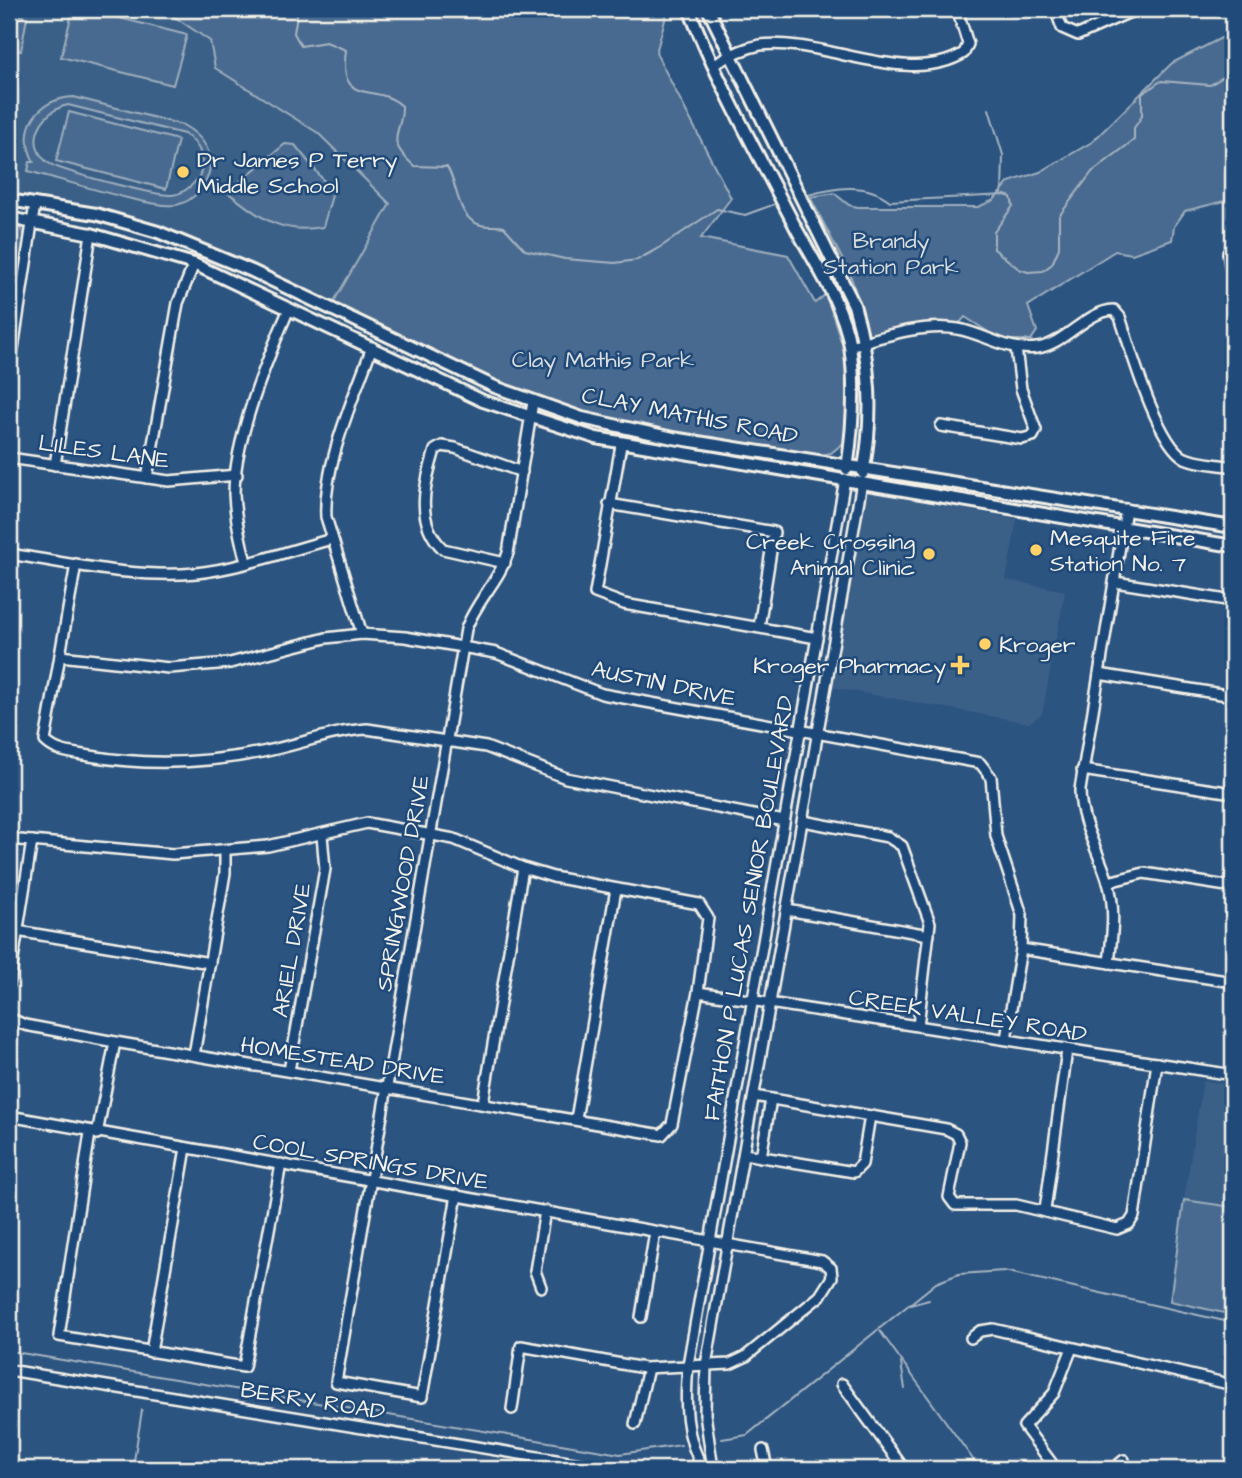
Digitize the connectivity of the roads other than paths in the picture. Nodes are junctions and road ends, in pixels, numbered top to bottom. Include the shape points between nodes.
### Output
1 (689, 9) edge
2 (708, 9) edge
3 (957, 9) edge
4 (1055, 9) edge
5 (1137, 9) edge
6 (730, 56) junction
7 (715, 64) junction
8 (9, 200) edge
9 (36, 204) junction
10 (9, 218) edge
11 (32, 222) junction
12 (91, 234) junction
13 (1231, 246) edge
14 (194, 264) junction
15 (1233, 285) edge
16 (289, 309) junction
17 (865, 341) junction
18 (850, 345) junction
19 (372, 347) junction
20 (1016, 348) junction
21 (9, 375) edge
22 (533, 402) junction
23 (530, 417) junction
24 (941, 426) dead end
25 (621, 444) junction
26 (9, 458) edge
27 (55, 465) junction
28 (847, 465) junction
29 (864, 467) junction
30 (1233, 467) edge
31 (522, 472) junction
32 (237, 475) junction
33 (147, 478) junction
34 (845, 479) junction
35 (862, 482) junction
36 (965, 483) junction
37 (1035, 495) junction
38 (962, 500) junction
39 (609, 504) junction
40 (1126, 509) junction
41 (1033, 512) junction
42 (1221, 525) junction
43 (1233, 527) edge
44 (1123, 528) junction
45 (332, 539) junction
46 (1217, 543) junction
47 (1233, 546) edge
48 (9, 554) edge
49 (246, 562) junction
50 (505, 563) junction
51 (76, 564) junction
52 (1115, 582) junction
53 (1233, 601) edge
54 (822, 612) junction
55 (837, 615) junction
56 (759, 627) junction
57 (362, 634) junction
58 (817, 638) junction
59 (463, 647) junction
60 (61, 656) junction
61 (1099, 674) junction
62 (1233, 696) edge
63 (801, 730) junction
64 (817, 733) junction
65 (448, 740) junction
66 (1082, 769) junction
67 (1233, 793) edge
68 (784, 821) junction
69 (803, 821) junction
70 (431, 833) junction
71 (322, 835) junction
72 (9, 839) edge
73 (32, 841) junction
74 (225, 851) junction
75 (523, 868) junction
76 (1108, 882) junction
77 (1233, 887) edge
78 (616, 888) junction
79 (787, 910) junction
80 (18, 931) junction
81 (929, 935) junction
82 (1021, 949) junction
83 (210, 963) junction
84 (1109, 963) junction
85 (1233, 982) edge
86 (9, 985) edge
87 (698, 992) junction
88 (751, 1001) junction
89 (769, 1003) junction
90 (9, 1018) edge
91 (918, 1026) junction
92 (1006, 1039) junction
93 (115, 1042) junction
94 (1067, 1050) junction
95 (194, 1055) junction
96 (1157, 1063) junction
97 (289, 1071) junction
98 (1233, 1075) edge
99 (386, 1087) junction
100 (754, 1096) junction
101 (771, 1099) junction
102 (483, 1103) junction
103 (9, 1116) edge
104 (870, 1116) junction
105 (576, 1119) junction
106 (93, 1133) junction
107 (186, 1148) junction
108 (744, 1154) junction
109 (761, 1157) junction
110 (281, 1164) junction
111 (370, 1180) junction
112 (457, 1195) junction
113 (545, 1210) junction
114 (1045, 1210) junction
115 (655, 1233) junction
116 (709, 1241) junction
117 (727, 1244) junction
118 (541, 1287) dead end
119 (641, 1317) dead end
120 (971, 1338) dead end
121 (1072, 1348) junction
122 (152, 1352) junction
123 (688, 1365) junction
124 (706, 1365) junction
125 (648, 1368) junction
126 (9, 1370) edge
127 (842, 1384) dead end
128 (1233, 1385) edge
129 (512, 1409) dead end
130 (635, 1424) dead end
131 (763, 1450) dead end
132 (1124, 1460) dead end
133 (708, 1468) edge
134 (611, 1469) edge
135 (680, 1469) edge
136 (767, 1469) edge
137 (903, 1469) edge
138 (1056, 1469) edge
139 (1113, 1469) edge

1 - 7 main road, FAITHON P LUCAS SENIOR BOULEVARD
2 - 6 main road, FAITHON P LUCAS SENIOR BOULEVARD
3 - 6 street via 968,41 967,50 952,59 898,63 781,45 760,45
4 - 5 street via 1059,24 1078,35
6 - 7 street
6 - 17 main road, FAITHON P LUCAS SENIOR BOULEVARD via 848,289
7 - 18 main road, FAITHON P LUCAS SENIOR BOULEVARD via 832,295
8 - 9 main road, CLAY MATHIS ROAD
9 - 11 street
9 - 22 main road, CLAY MATHIS ROAD via 117,220 201,248
10 - 11 main road, CLAY MATHIS ROAD
11 - 12 main road, CLAY MATHIS ROAD
11 - 21 street
12 - 14 main road, CLAY MATHIS ROAD
12 - 27 street
13 - 15 street
14 - 16 main road, CLAY MATHIS ROAD
14 - 33 street via 178,303
16 - 19 main road, CLAY MATHIS ROAD
16 - 32 street via 272,346
17 - 18 street
17 - 20 street via 917,330 950,329
17 - 29 main road, FAITHON P LUCAS SENIOR BOULEVARD via 871,406
18 - 28 main road, FAITHON P LUCAS SENIOR BOULEVARD via 854,425
19 - 23 main road, CLAY MATHIS ROAD via 483,401
19 - 45 street via 327,489 326,517
20 - 24 street via 1017,374 1036,430 1033,436 1022,439
20 - 30 street via 1056,343 1099,314 1114,310 1148,404 1179,453 1188,459
22 - 23 street, SPRINGWOOD DRIVE
22 - 28 main road, CLAY MATHIS ROAD via 673,438
23 - 25 main road, CLAY MATHIS ROAD
23 - 31 street, SPRINGWOOD DRIVE
25 - 34 main road, CLAY MATHIS ROAD
25 - 39 street
26 - 27 street, LILES LANE
27 - 33 street, LILES LANE
28 - 29 main road, CLAY MATHIS ROAD
28 - 34 main road, FAITHON P LUCAS SENIOR BOULEVARD
29 - 35 main road, FAITHON P LUCAS SENIOR BOULEVARD
29 - 36 main road, CLAY MATHIS ROAD
31 - 50 street, SPRINGWOOD DRIVE
31 - 50 street via 442,446 435,450 424,487 425,516 443,549
32 - 33 street, LILES LANE via 169,481
32 - 49 street via 236,523
34 - 35 main road, CLAY MATHIS ROAD
34 - 54 street, FAITHON P LUCAS SENIOR BOULEVARD
35 - 38 main road, CLAY MATHIS ROAD
35 - 55 street, FAITHON P LUCAS SENIOR BOULEVARD
36 - 37 main road, CLAY MATHIS ROAD
36 - 38 main road
37 - 40 main road, CLAY MATHIS ROAD
37 - 41 main road
38 - 41 main road, CLAY MATHIS ROAD
39 - 56 street via 595,593 624,604
39 - 56 street via 774,532
40 - 42 main road, CLAY MATHIS ROAD
40 - 44 street
41 - 44 main road, CLAY MATHIS ROAD
42 - 43 main road, CLAY MATHIS ROAD
42 - 46 main road
44 - 46 main road, CLAY MATHIS ROAD
44 - 52 street
45 - 49 street
45 - 57 street
46 - 47 main road, CLAY MATHIS ROAD
48 - 51 street
49 - 51 street via 195,573 162,574
50 - 59 street, SPRINGWOOD DRIVE via 472,612
51 - 60 street
52 - 53 street
52 - 61 street
54 - 55 street
54 - 58 street, FAITHON P LUCAS SENIOR BOULEVARD
55 - 64 street, FAITHON P LUCAS SENIOR BOULEVARD
56 - 58 street
57 - 59 street, AUSTIN DRIVE
57 - 60 street, AUSTIN DRIVE via 326,638 230,663 169,668
58 - 63 street, FAITHON P LUCAS SENIOR BOULEVARD
59 - 63 street, AUSTIN DRIVE via 516,659 602,694
59 - 65 street, SPRINGWOOD DRIVE
60 - 65 street via 46,741 57,750 140,761 207,761 348,730
61 - 62 street
61 - 66 street
63 - 64 street, AUSTIN DRIVE
63 - 68 street, FAITHON P LUCAS SENIOR BOULEVARD
64 - 69 street, FAITHON P LUCAS SENIOR BOULEVARD
64 - 82 street, AUSTIN DRIVE via 976,761 985,767 991,777 996,836 1022,915
65 - 68 street via 486,747 547,772 607,788
65 - 70 street, SPRINGWOOD DRIVE
66 - 67 street
66 - 76 street via 1081,805
68 - 88 street, FAITHON P LUCAS SENIOR BOULEVARD
69 - 79 street, FAITHON P LUCAS SENIOR BOULEVARD
69 - 81 street via 898,842 929,918
70 - 71 street via 367,823
70 - 75 street
70 - 99 street, SPRINGWOOD DRIVE
71 - 74 street
71 - 97 street, ARIEL DRIVE via 325,869
72 - 73 street
73 - 74 street via 173,854
73 - 80 street
74 - 83 street
75 - 78 street
75 - 102 street
76 - 77 street via 1144,873
76 - 84 street via 1113,924
78 - 87 street via 704,908 708,918
78 - 105 street
79 - 81 street
79 - 89 street, FAITHON P LUCAS SENIOR BOULEVARD
80 - 83 street
80 - 86 street
81 - 91 street
82 - 84 street
82 - 92 street, AUSTIN DRIVE
83 - 95 street
84 - 85 street
87 - 88 street, CREEK VALLEY ROAD
87 - 105 street, HOMESTEAD DRIVE via 670,1130 654,1136
88 - 89 street, CREEK VALLEY ROAD
88 - 116 street, FAITHON P LUCAS SENIOR BOULEVARD
89 - 91 street, CREEK VALLEY ROAD
89 - 100 street, FAITHON P LUCAS SENIOR BOULEVARD
90 - 93 street, HOMESTEAD DRIVE
91 - 92 street, CREEK VALLEY ROAD
92 - 94 street, CREEK VALLEY ROAD
93 - 95 street, HOMESTEAD DRIVE
93 - 106 street
94 - 96 street, CREEK VALLEY ROAD
94 - 114 street
95 - 97 street, HOMESTEAD DRIVE
96 - 98 street, CREEK VALLEY ROAD
96 - 114 street via 1129,1224 1112,1228
97 - 99 street, HOMESTEAD DRIVE
99 - 102 street, HOMESTEAD DRIVE
99 - 111 street, SPRINGWOOD DRIVE
100 - 101 street
100 - 108 street, FAITHON P LUCAS SENIOR BOULEVARD
101 - 104 street
101 - 109 street
102 - 105 street, HOMESTEAD DRIVE
103 - 106 street, COOL SPRINGS DRIVE
104 - 109 street via 862,1164 854,1172
104 - 114 street via 956,1134 960,1147 949,1197 955,1205 1005,1204
106 - 107 street, COOL SPRINGS DRIVE
106 - 122 street via 59,1336
107 - 110 street, COOL SPRINGS DRIVE
107 - 122 street
108 - 109 street
108 - 117 street, FAITHON P LUCAS SENIOR BOULEVARD
110 - 111 street, COOL SPRINGS DRIVE
110 - 122 street via 244,1367
111 - 112 street, COOL SPRINGS DRIVE
111 - 112 street, SPRINGWOOD DRIVE via 336,1382 422,1397
112 - 113 street, COOL SPRINGS DRIVE
113 - 115 street, COOL SPRINGS DRIVE
113 - 118 street via 535,1271
115 - 116 street, COOL SPRINGS DRIVE
115 - 119 street
116 - 117 street, COOL SPRINGS DRIVE
116 - 123 street, FAITHON P LUCAS SENIOR BOULEVARD
117 - 124 street, FAITHON P LUCAS SENIOR BOULEVARD
117 - 124 street, COOL SPRINGS DRIVE via 821,1261 831,1268 832,1277 820,1296 745,1357 730,1364
120 - 121 street via 986,1329
121 - 128 street
121 - 138 street via 1054,1393 1024,1426
123 - 124 street
123 - 125 street
123 - 133 street, FAITHON P LUCAS SENIOR BOULEVARD via 691,1446
124 - 133 street, FAITHON P LUCAS SENIOR BOULEVARD
125 - 129 street via 522,1346
125 - 130 street
126 - 134 street, BERRY ROAD
127 - 137 street
131 - 136 street
132 - 139 street
133 - 135 street

